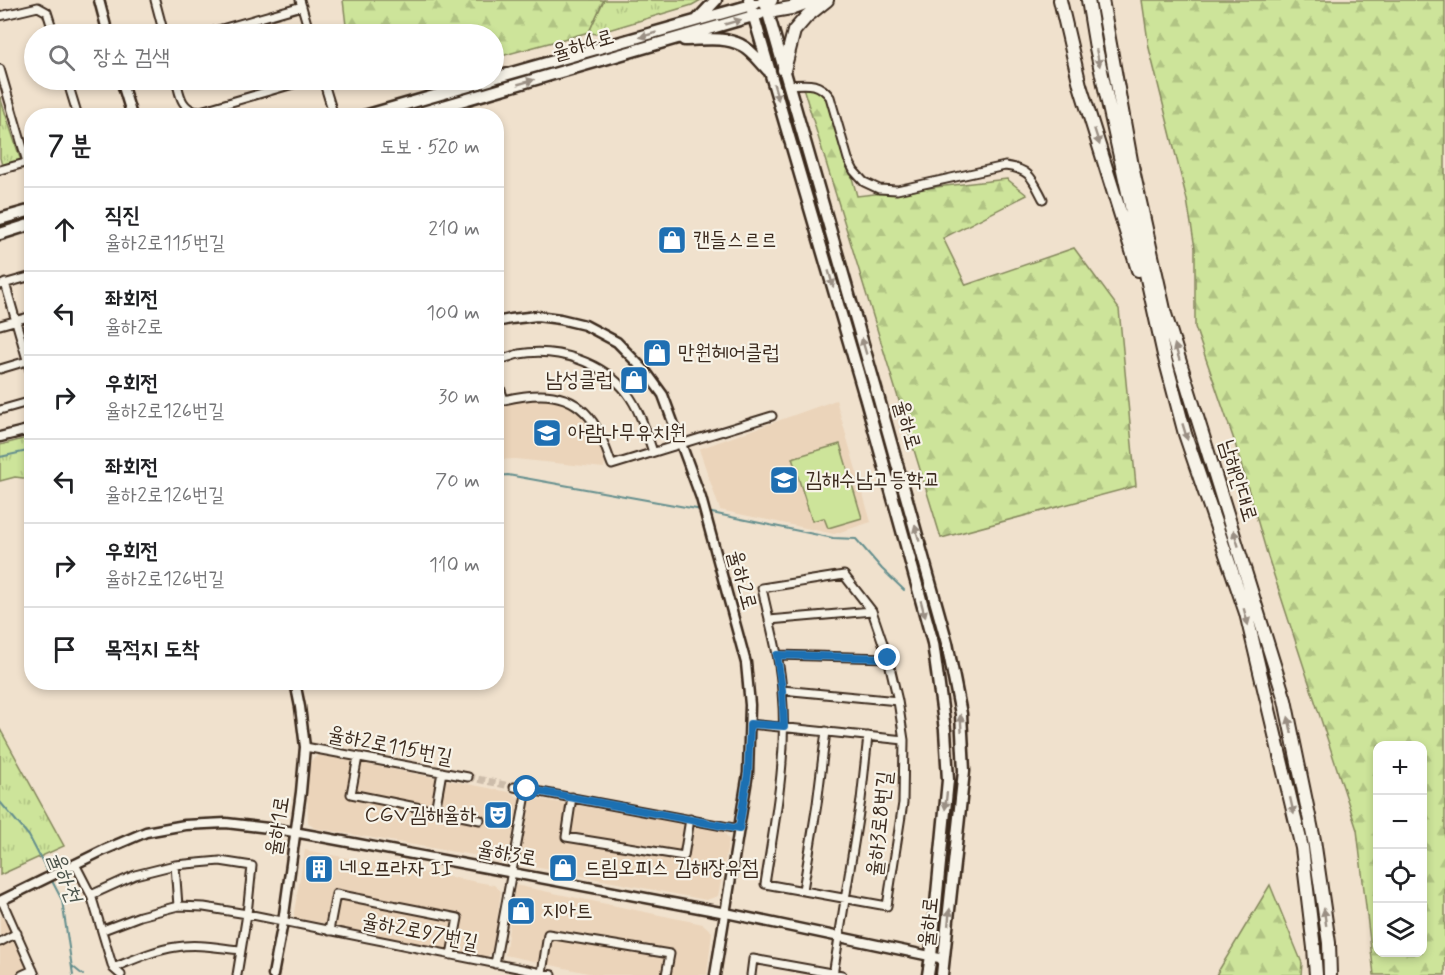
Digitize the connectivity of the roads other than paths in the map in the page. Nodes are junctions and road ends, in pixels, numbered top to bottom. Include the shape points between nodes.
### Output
1 (99, 0) edge
2 (155, 0) edge
3 (716, 0) edge
4 (813, 0) edge
5 (827, 0) edge
6 (1060, 0) edge
7 (1088, 0) edge
8 (1102, 0) edge
9 (301, 3) edge
10 (767, 3) edge
11 (751, 7) edge
12 (0, 16) edge
13 (697, 20) junction
14 (51, 24) edge
15 (105, 24) edge
16 (161, 24) edge
17 (235, 24) edge
18 (307, 24) edge
19 (666, 41) junction
20 (0, 69) edge
21 (784, 70) junction
22 (770, 72) junction
23 (504, 76) edge
24 (2, 84) edge
25 (789, 85) junction
26 (504, 88) edge
27 (70, 90) edge
28 (125, 90) edge
29 (179, 90) edge
30 (273, 90) edge
31 (326, 90) edge
32 (454, 90) edge
33 (498, 90) edge
34 (76, 108) edge
35 (130, 108) edge
36 (188, 108) edge
37 (211, 108) edge
38 (332, 108) edge
39 (392, 108) edge
40 (436, 108) edge
41 (24, 147) edge
42 (24, 163) edge
43 (0, 170) edge
44 (1043, 199) dead end
45 (24, 212) edge
46 (0, 219) edge
47 (24, 227) edge
48 (0, 234) edge
49 (24, 278) edge
50 (3, 284) edge
51 (24, 318) edge
52 (504, 320) edge
53 (16, 321) junction
54 (0, 325) edge
55 (24, 350) edge
56 (1164, 355) junction
57 (504, 359) edge
58 (24, 362) edge
59 (0, 369) edge
60 (504, 400) edge
61 (24, 403) edge
62 (0, 410) edge
63 (772, 416) dead end
64 (24, 431) edge
65 (0, 437) edge
66 (680, 444) junction
67 (653, 452) junction
68 (873, 611) junction
69 (769, 620) junction
70 (777, 655) junction
71 (888, 658) junction
72 (297, 690) edge
73 (782, 690) junction
74 (898, 701) junction
75 (750, 724) junction
76 (784, 726) junction
77 (826, 731) junction
78 (868, 736) junction
79 (904, 740) junction
80 (305, 747) junction
81 (358, 757) junction
82 (442, 772) junction
83 (468, 777) tunnel mouth
84 (514, 787) tunnel mouth
85 (527, 789) junction
86 (572, 797) junction
87 (435, 811) junction
88 (690, 819) junction
89 (480, 820) dead end
90 (739, 829) junction
91 (296, 832) junction
92 (71, 866) junction
93 (175, 866) junction
94 (512, 873) junction
95 (803, 891) junction
96 (91, 895) junction
97 (846, 899) junction
98 (1, 901) edge
99 (178, 906) junction
100 (726, 913) junction
101 (247, 914) junction
102 (283, 922) junction
103 (103, 930) junction
104 (329, 931) junction
105 (17, 933) junction
106 (840, 937) junction
107 (0, 942) edge
108 (241, 951) junction
109 (451, 955) junction
110 (931, 956) junction
111 (944, 959) junction
112 (495, 964) junction
113 (792, 966) junction
114 (113, 968) junction
115 (34, 972) edge
116 (542, 973) junction
117 (833, 974) edge
118 (22, 975) edge
119 (121, 975) edge
120 (237, 975) edge
121 (273, 975) edge
122 (552, 975) edge
123 (666, 975) edge
124 (715, 975) edge
125 (750, 975) edge
126 (791, 975) edge
127 (842, 975) edge
128 (928, 975) edge
129 (942, 975) edge
130 (1316, 975) edge
131 (1330, 975) edge

1 - 15 street
2 - 16 street
3 - 13 main road
4 - 10 highway via 791,8
5 - 21 highway via 794,31
6 -> 56 highway via 1080,85
7 -> 56 highway, 남해안대로
131 -> 8 highway, 남해안대로 via 1314,840 1285,699 1165,314 1132,166
9 - 17 street
9 - 18 street
10 - 11 main road, 율하4로
10 - 21 main road, 율하로
11 - 13 main road, 율하4로
19 -> 11 main road, 율하4로
11 - 22 main road, 율하로
12 - 14 street via 38,7 47,12
13 -> 23 main road, 율하4로
19 - 22 main road via 729,41 742,45
26 -> 19 main road, 율하4로
20 - 24 street
21 - 25 main road, 율하로
22 -> 110 main road, 율하로 via 933,643 948,780
24 - 41 street
25 - 44 street via 813,84 831,97 854,171 864,182 879,189 897,190 1005,166 1030,174
111 -> 25 main road, 율하로 via 964,771 961,714 941,620
27 - 34 street
28 - 35 street
29 - 36 street
30 - 37 street
31 - 38 street
32 - 39 main road, 율하4로
40 -> 33 main road, 율하4로
42 - 43 street
45 - 46 main road
47 - 48 main road
49 - 50 street
50 - 53 street
51 - 53 street
52 - 66 street, 율하2로 via 537,316 560,320 585,326 616,342 663,395
53 - 54 street
53 - 55 street
56 -> 130 highway, 남해안대로 via 1185,434 1246,614 1302,848
57 - 67 street via 542,353 568,356 593,365 627,393
58 - 59 street
60 - 67 street via 550,395 572,402 592,421 612,465
61 - 62 street
63 - 66 street
64 - 65 street
66 - 67 street
66 - 75 street, 율하2로 via 701,498 746,663
68 - 69 street
68 - 69 street via 844,575 762,588
68 - 71 street
69 - 70 street
70 - 71 street
70 - 73 street
71 - 74 street
72 - 80 street, 율하1로
73 - 74 street
73 - 76 street
74 - 79 street
75 - 76 street
75 - 90 street, 율하2로 via 748,773
76 - 77 street
76 - 95 street, 율하3로8번길 via 780,792 765,884
77 - 78 street
77 - 95 street
78 - 79 street
78 - 97 street, 율하3로8번길
79 - 97 street, 율하3로8번길 via 903,803 887,906
80 - 81 street, 율하2로115번길
80 - 91 street, 율하1로
81 - 82 street, 율하2로115번길
81 - 87 street via 351,794
82 - 83 street, 율하2로115번길
82 - 87 street
84 - 85 street
85 - 86 street
85 - 94 street
86 - 88 street
86 - 88 street via 566,837 684,856
87 - 89 street
88 - 90 street
90 - 100 street, 율하2로
91 - 92 street, 율하3로 via 226,823 185,825 146,832
91 - 94 street, 율하3로
91 - 102 street, 율하1로
92 - 96 street
92 - 98 street, 율하3로
93 - 96 street via 135,876
93 - 99 street
93 - 101 street via 220,861 252,866
94 - 100 street, 율하3로
94 - 112 street
95 - 97 street, 율하3로8번길
96 - 103 street
97 - 106 street, 율하3로8번길
98 - 105 street
99 - 101 street, 율하2로97번길
99 - 103 street, 율하2로97번길
100 - 106 street, 율하3로
100 - 124 street, 율하2로
101 - 102 street, 율하2로97번길
101 - 108 street
102 - 104 street, 율하2로97번길
102 - 121 street, 율하1로
103 - 114 street
104 - 109 street, 율하2로97번길
104 - 109 street via 336,894 458,918
105 - 107 street
105 - 115 street
106 - 110 street, 율하3로
106 - 117 street, 율하3로8번길
108 - 114 street via 175,946
108 - 120 street
109 - 112 street, 율하2로97번길
110 - 111 street, 율하3로
110 - 128 main road, 율하로
111 - 129 main road, 율하로
112 - 116 street, 율하2로97번길
113 - 117 street
113 - 125 street via 753,959
113 - 126 street
114 - 119 street
115 - 118 street
116 - 122 street, 율하2로97번길
116 - 123 street via 548,934 670,954
117 - 127 street

